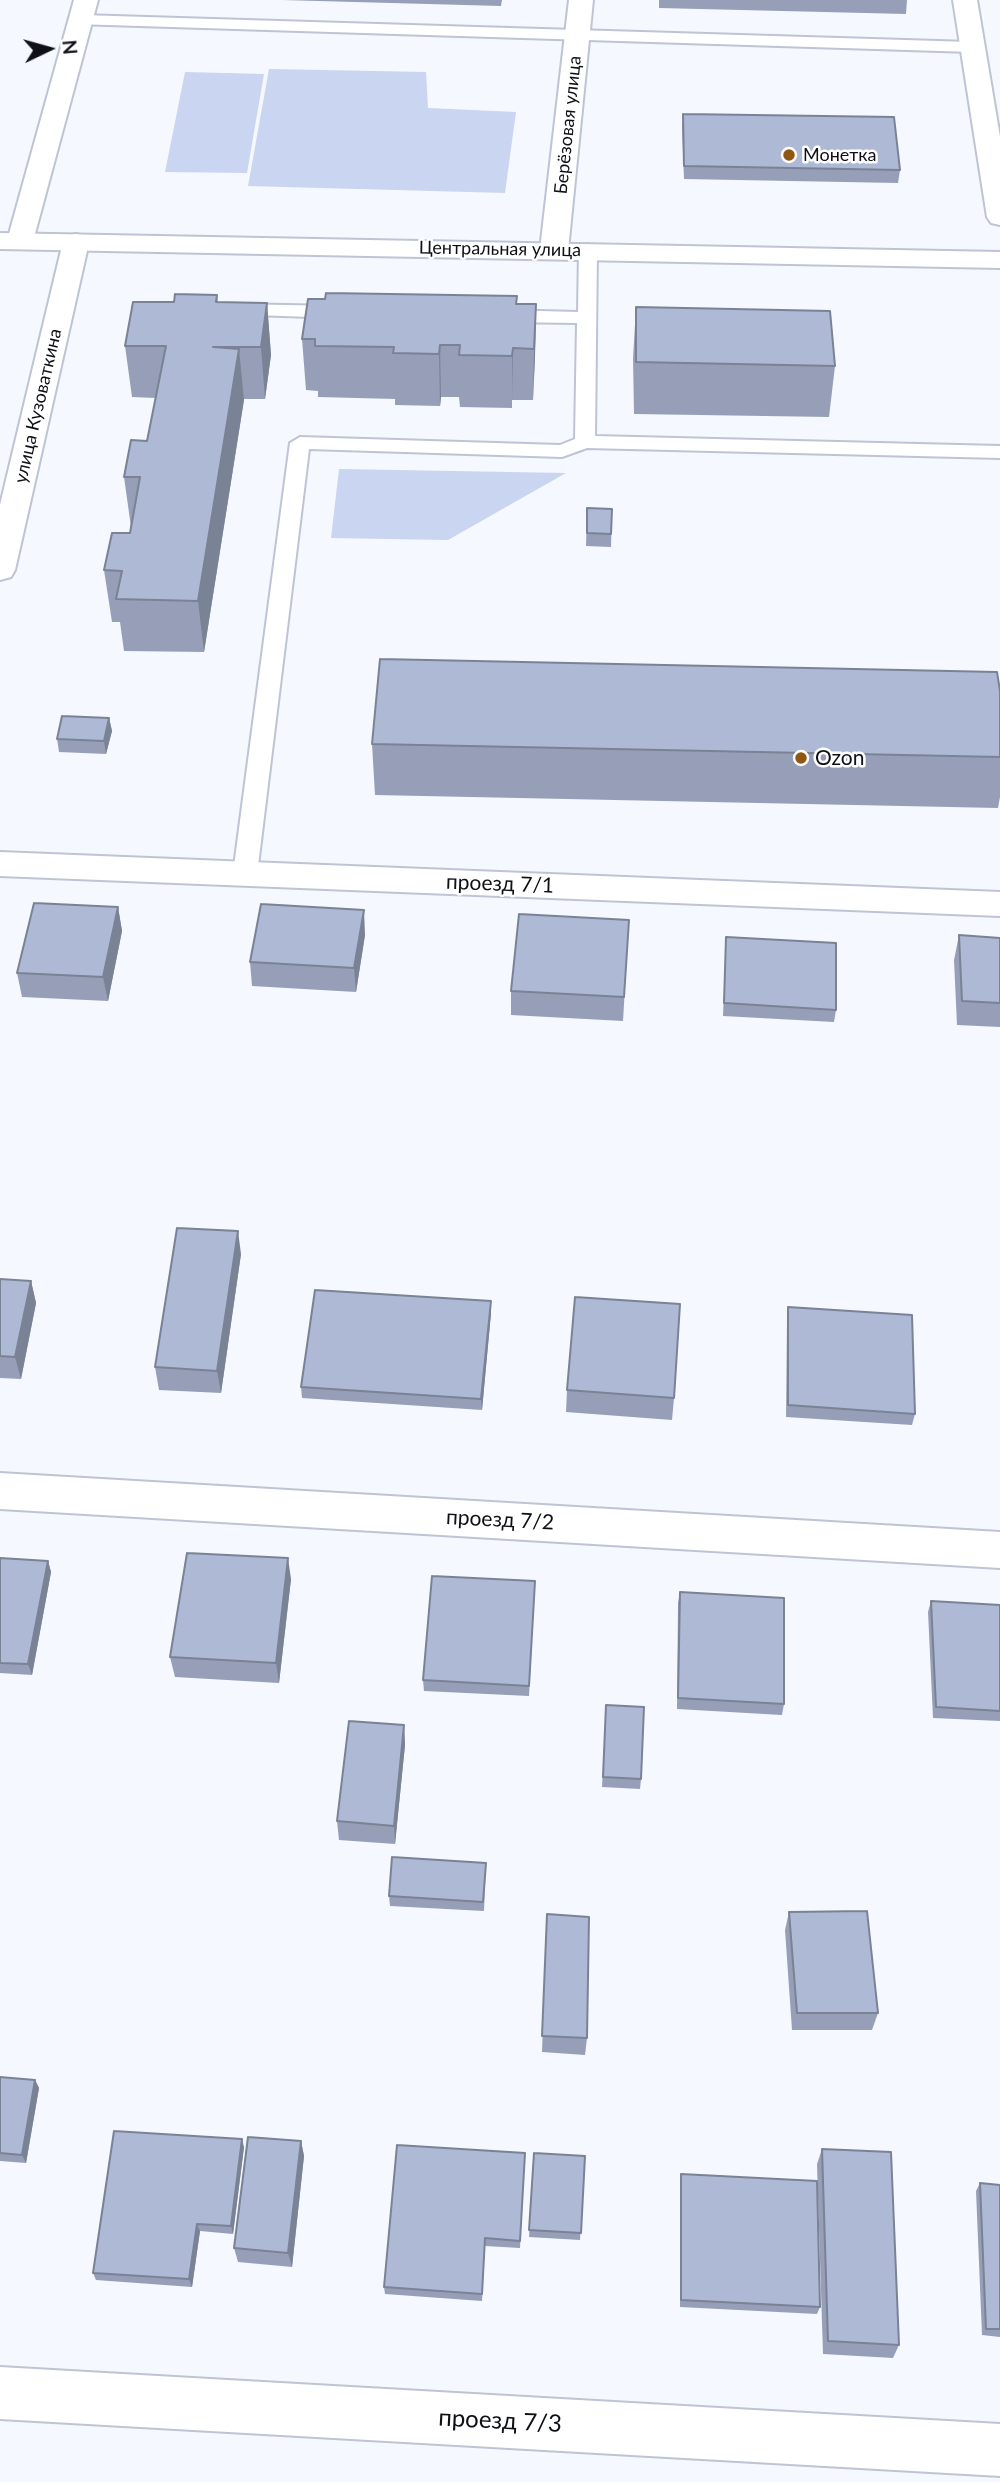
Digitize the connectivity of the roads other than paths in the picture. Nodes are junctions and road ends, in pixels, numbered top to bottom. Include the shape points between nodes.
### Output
1 (581, 0) edge
2 (965, 0) edge
3 (83, 10) edge
4 (577, 34) junction
5 (971, 47) junction
6 (1000, 217) edge
7 (10, 241) edge
8 (76, 242) junction
9 (554, 250) junction
10 (587, 250) junction
11 (1000, 260) edge
12 (208, 309) edge
13 (357, 313) edge
14 (478, 315) edge
15 (587, 318) junction
16 (585, 442) junction
17 (1000, 452) edge
18 (0, 570) edge
19 (0, 864) edge
20 (245, 874) junction
21 (1000, 904) edge
22 (0, 1491) edge
23 (1000, 1550) edge
24 (0, 2393) edge
25 (1000, 2450) edge

1 - 4 street, Берёзовая улица
2 - 5 street
3 - 4 lane
3 - 7 street
4 - 5 lane
4 - 9 street, Берёзовая улица
5 - 6 street
7 - 8 street, Центральная улица
8 - 9 street, Центральная улица
8 - 18 street, улица Кузоваткина
9 - 10 street, Центральная улица
10 - 11 street, Центральная улица
10 - 15 lane
12 - 13 lane
14 - 15 lane
15 - 16 lane
16 - 17 lane
16 - 20 lane via 562,451 300,443
19 - 20 street, проезд 7/1
20 - 21 street, проезд 7/1
22 - 23 street, проезд 7/2
24 - 25 street, проезд 7/3

